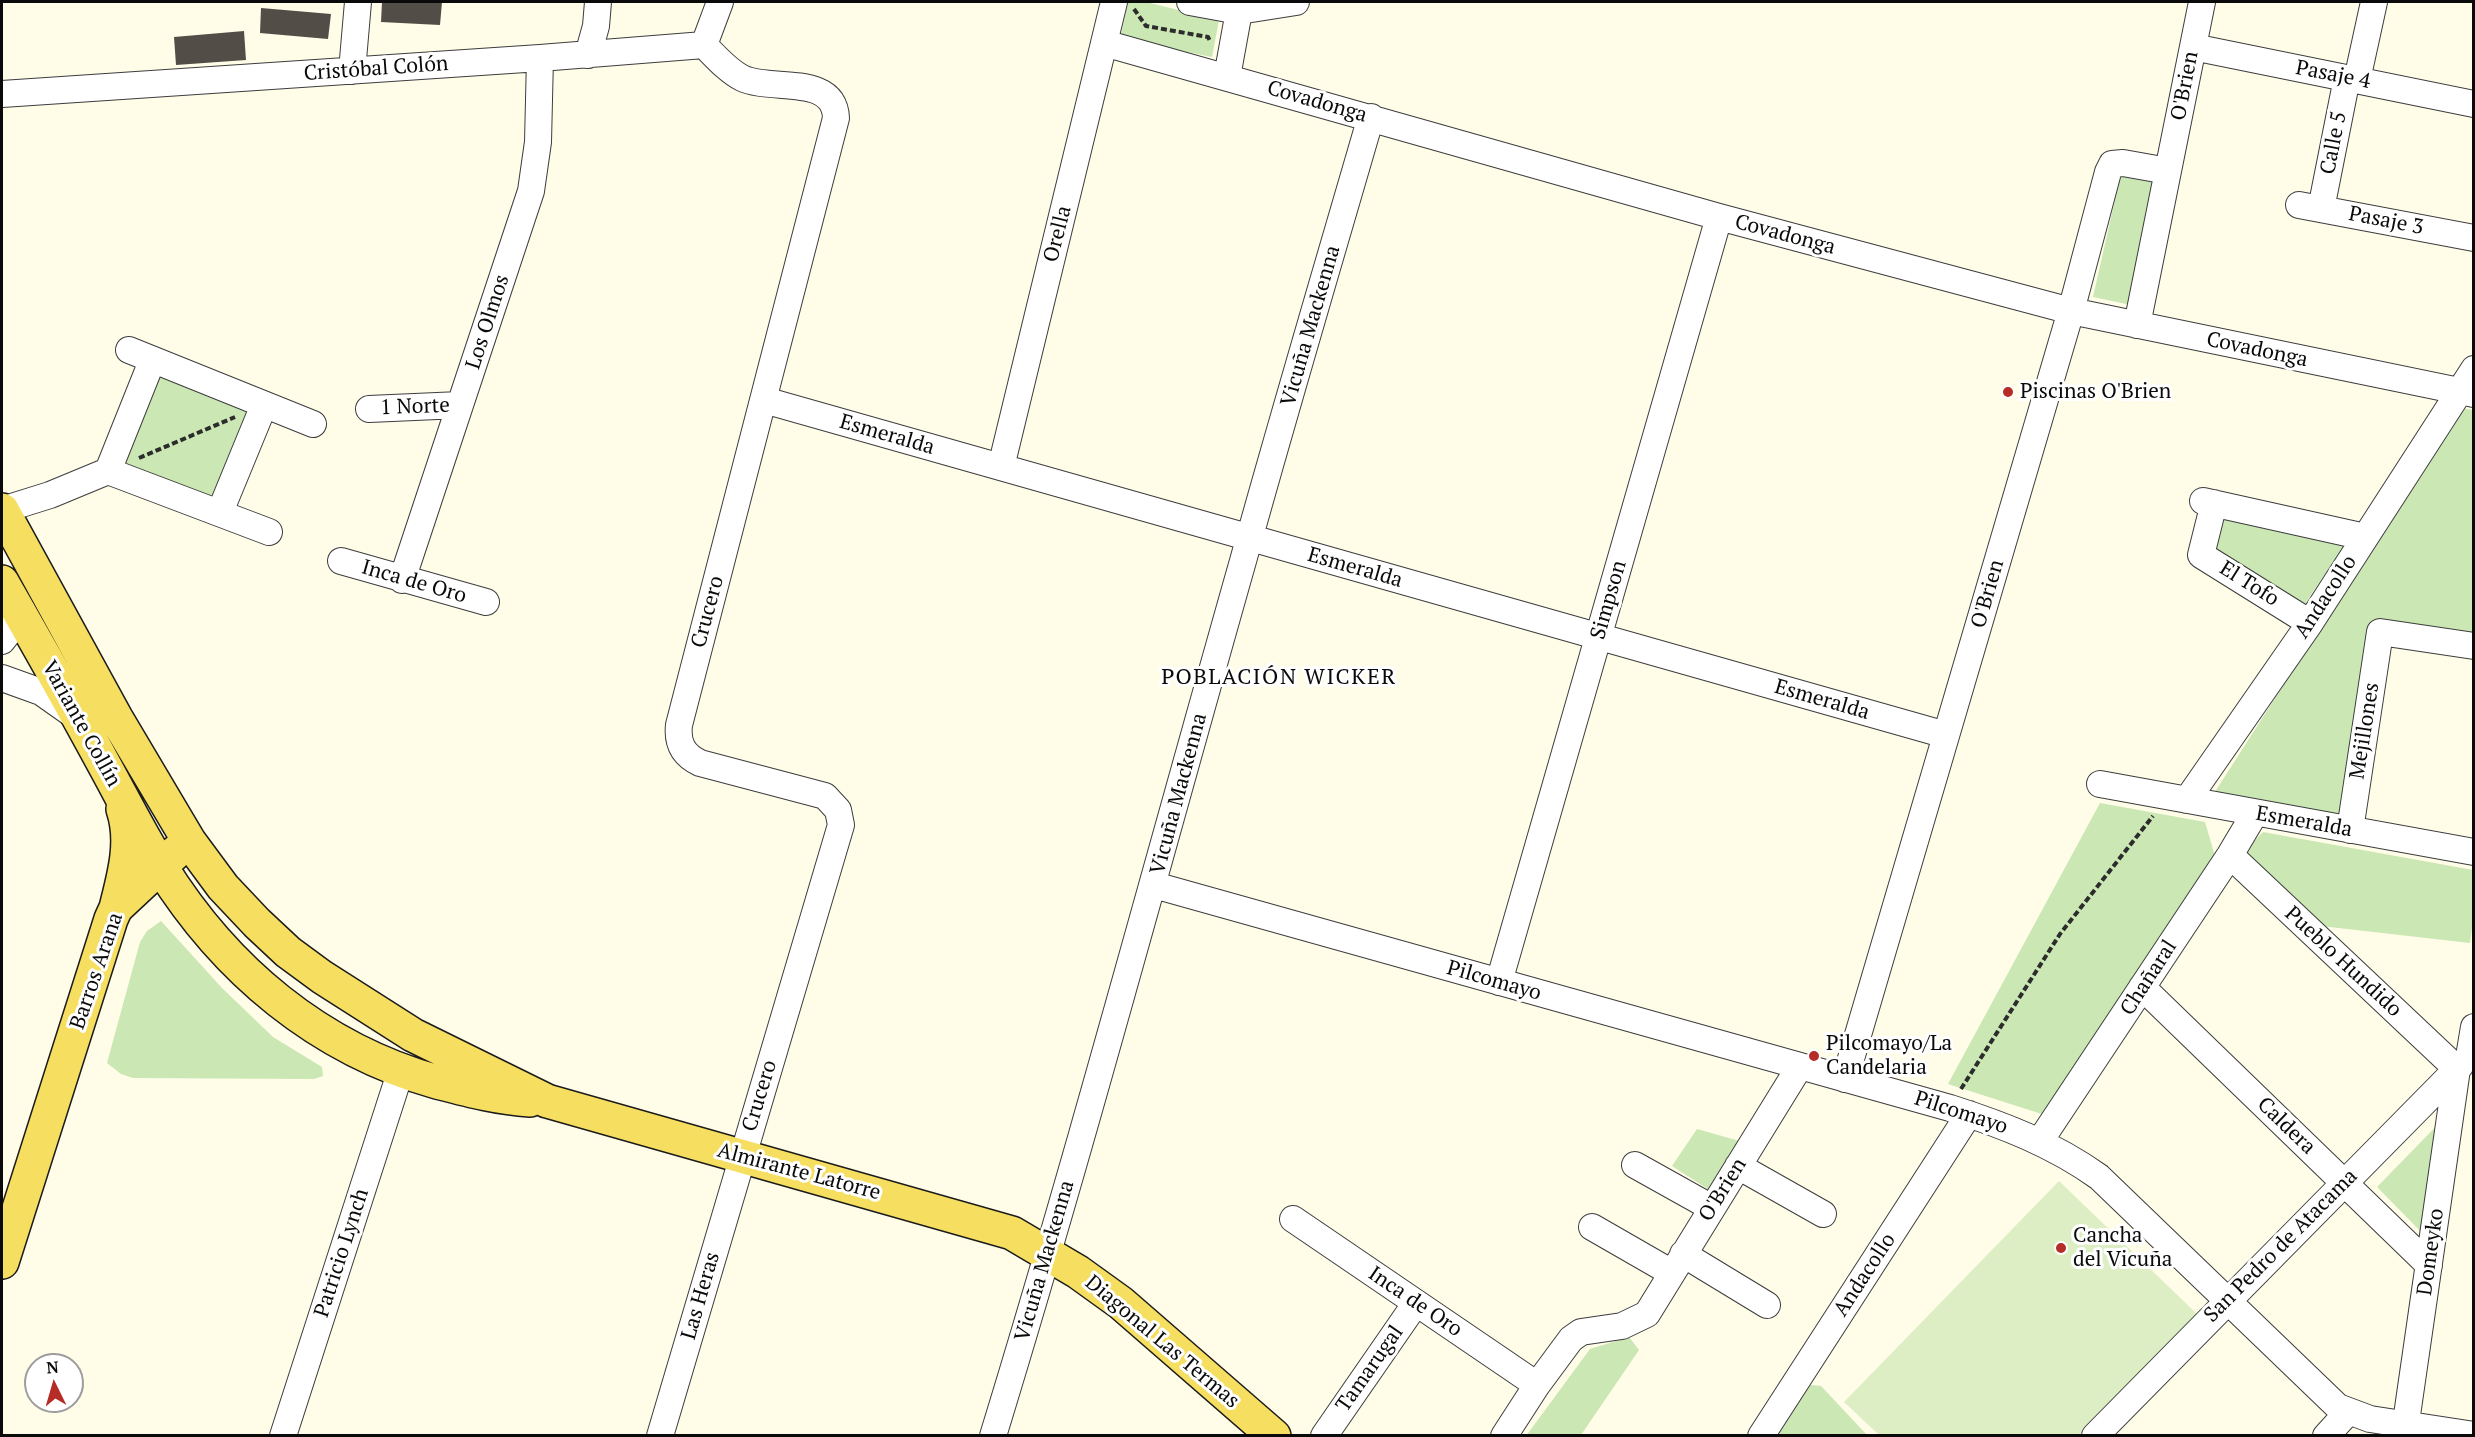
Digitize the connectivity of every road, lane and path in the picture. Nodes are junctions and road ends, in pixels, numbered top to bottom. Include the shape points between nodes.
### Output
1 (358, 2) edge
2 (598, 2) edge
3 (720, 2) edge
4 (1114, 2) edge
5 (1128, 2) edge
6 (1190, 2) edge
7 (1296, 2) edge
8 (2202, 2) edge
9 (2374, 2) edge
10 (1239, 11) junction
11 (1104, 43) junction
12 (704, 45) junction
13 (2193, 47) junction
14 (588, 55) junction
15 (540, 58) junction
16 (352, 71) junction
17 (1227, 77) junction
18 (2352, 79) junction
19 (2, 94) edge
20 (2474, 104) edge
21 (1371, 117) junction
22 (2168, 171) junction
23 (2310, 207) joint
24 (1719, 218) junction
25 (2474, 238) edge
26 (2071, 311) junction
27 (2137, 325) junction
28 (129, 350) dead end
29 (152, 362) junction
30 (2474, 369) edge
31 (2466, 393) edge
32 (764, 400) junction
33 (264, 405) junction
34 (460, 405) junction
35 (369, 409) dead end
36 (313, 424) dead end
37 (1001, 467) junction
38 (108, 471) junction
39 (2, 510) edge
40 (220, 512) junction
41 (269, 532) dead end
42 (2365, 537) junction
43 (1249, 538) junction
44 (341, 561) dead end
45 (402, 580) junction
46 (8, 594) edge
47 (486, 602) dead end
48 (2310, 623) junction
49 (1598, 637) junction
50 (2, 641) edge
51 (2474, 646) edge
52 (2, 678) edge
53 (79, 720) junction
54 (1946, 735) junction
55 (112, 779) junction
56 (2100, 784) dead end
57 (2178, 798) junction
58 (2255, 813) junction
59 (2350, 830) junction
60 (189, 841) junction
61 (2474, 852) edge
62 (2230, 855) junction
63 (160, 866) junction
64 (1154, 885) junction
65 (116, 908) junction
66 (1499, 982) junction
67 (2142, 987) junction
68 (2474, 1027) edge
69 (2466, 1061) edge
70 (1800, 1066) junction
71 (401, 1070) junction
72 (1845, 1078) junction
73 (547, 1101) junction
74 (1959, 1111) junction
75 (2040, 1141) junction
76 (742, 1156) junction
77 (1635, 1165) dead end
78 (1738, 1166) junction
79 (2344, 1182) junction
80 (1712, 1208) junction
81 (1823, 1214) dead end
82 (1293, 1220) dead end
83 (1592, 1227) dead end
84 (1047, 1253) junction
85 (2, 1262) edge
86 (1677, 1264) junction
87 (2429, 1264) junction
88 (2227, 1300) junction
89 (1416, 1303) junction
90 (1767, 1305) dead end
91 (1537, 1385) junction
92 (2348, 1412) junction
93 (2405, 1430) edge
94 (2474, 1435) edge
95 (283, 1436) edge
96 (660, 1436) edge
97 (993, 1436) edge
98 (1274, 1436) edge
99 (1324, 1436) edge
100 (1504, 1436) edge
101 (1761, 1436) edge
102 (2095, 1436) edge
103 (2326, 1436) edge

1 - 16 street
2 - 14 street
3 - 12 street
4 - 11 street, Orella
5 - 17 path via 1146,26 1208,37
6 - 10 street
7 - 10 street
8 - 13 street, O'Brien
9 - 18 street, Calle 5
10 - 17 street
11 - 17 street, Covadonga
11 - 37 street, Orella
12 - 14 street, Cristóbal Colón
12 - 32 street, Crucero via 743,79 815,90 826,94 836,109 835,130
13 - 18 street, Pasaje 4
13 - 22 street, O'Brien
14 - 15 street, Cristóbal Colón
15 - 16 street, Cristóbal Colón
15 - 34 street, Los Olmos via 533,185
16 - 19 street, Cristóbal Colón
17 - 21 street, Covadonga
18 - 20 street, Pasaje 4
18 - 23 street, Calle 5
21 - 24 street, Covadonga
21 - 43 street, Vicuña Mackenna
22 - 26 street, O'Brien via 2112,164
22 - 27 street, O'Brien
23 - 25 street, Pasaje 3
24 - 26 street, Covadonga
24 - 49 street, Simpson
26 - 27 street, Covadonga
26 - 54 street, O'Brien
27 - 31 street, Covadonga
28 - 29 street
29 - 33 street
29 - 38 street
30 - 31 street, Andacollo
31 - 42 street, Andacollo
32 - 37 street, Esmeralda
32 - 76 street, Crucero via 679,725 679,741 687,755 700,763 825,796 838,810 841,825
33 - 36 street
33 - 38 path
33 - 40 street
34 - 35 street, 1 Norte
34 - 45 street, Los Olmos
37 - 43 street, Esmeralda
38 - 39 street
38 - 40 street
39 - 60 main road, Variante Collín via 116,718
40 - 41 street
42 - 48 street, Andacollo
42 - 48 street, El Tofo via 2209,502 2201,555
43 - 49 street, Esmeralda
43 - 64 street, Vicuña Mackenna
44 - 45 street, Inca de Oro
45 - 47 street, Inca de Oro
46 - 50 street via 10,631
46 - 53 main road, Variante Collín
48 - 57 street, Andacollo
49 - 54 street, Esmeralda
49 - 66 street, Simpson
51 - 59 street, Mejillones via 2380,632
52 - 53 street via 41,692
53 - 55 main road, Variante Collín
54 - 72 street, O'Brien
55 - 63 main road, Variante Collín
55 - 65 main road via 128,836
56 - 57 street, Esmeralda
57 - 58 street, Esmeralda
57 - 74 path via 2060,934
58 - 59 street, Esmeralda
58 - 62 street, Chañaral
59 - 61 street, Esmeralda
60 - 63 main road, Barros Arana
60 - 73 main road, Almirante Latorre via 223,887 257,923 322,977 413,1035
62 - 67 street, Chañaral
62 - 69 street, Pueblo Hundido
63 - 65 main road, Barros Arana
63 - 71 main road, Almirante Latorre via 224,952 272,997 336,1040
64 - 66 street, Pilcomayo
64 - 84 street, Vicuña Mackenna
65 - 85 main road, Barros Arana
66 - 70 street, Pilcomayo
67 - 75 street, Chañaral
67 - 79 street, Caldera
68 - 69 street, Domeyko
69 - 79 street, San Pedro de Atacama
69 - 87 street, Domeyko
70 - 72 street, Pilcomayo
70 - 78 street, O'Brien
71 - 73 main road, Almirante Latorre via 496,1098
71 - 95 street, Patricio Lynch
72 - 74 street, Pilcomayo
73 - 76 main road, Almirante Latorre
74 - 75 street, Pilcomayo
74 - 101 street, Andacollo
75 - 88 street, Pilcomayo via 2078,1161 2106,1183
76 - 84 main road, Almirante Latorre via 983,1223
76 - 96 street, Las Heras
77 - 80 street
78 - 80 street, O'Brien
78 - 81 street
79 - 87 street, Caldera
79 - 88 street, San Pedro de Atacama
80 - 86 street, O'Brien
82 - 89 street, Inca de Oro
83 - 86 street
84 - 97 street, Vicuña Mackenna
84 - 98 main road, Diagonal Las Termas via 1121,1303
86 - 90 street
86 - 91 street, O'Brien via 1647,1314 1622,1326 1576,1335
87 - 93 street, Domeyko
88 - 92 street, Pilcomayo via 2329,1400
88 - 102 street, San Pedro de Atacama
89 - 91 street, Inca de Oro
89 - 99 street, Tamarugal
91 - 100 street
92 - 93 street, Pilcomayo
92 - 103 street
93 - 94 street, Pilcomayo

